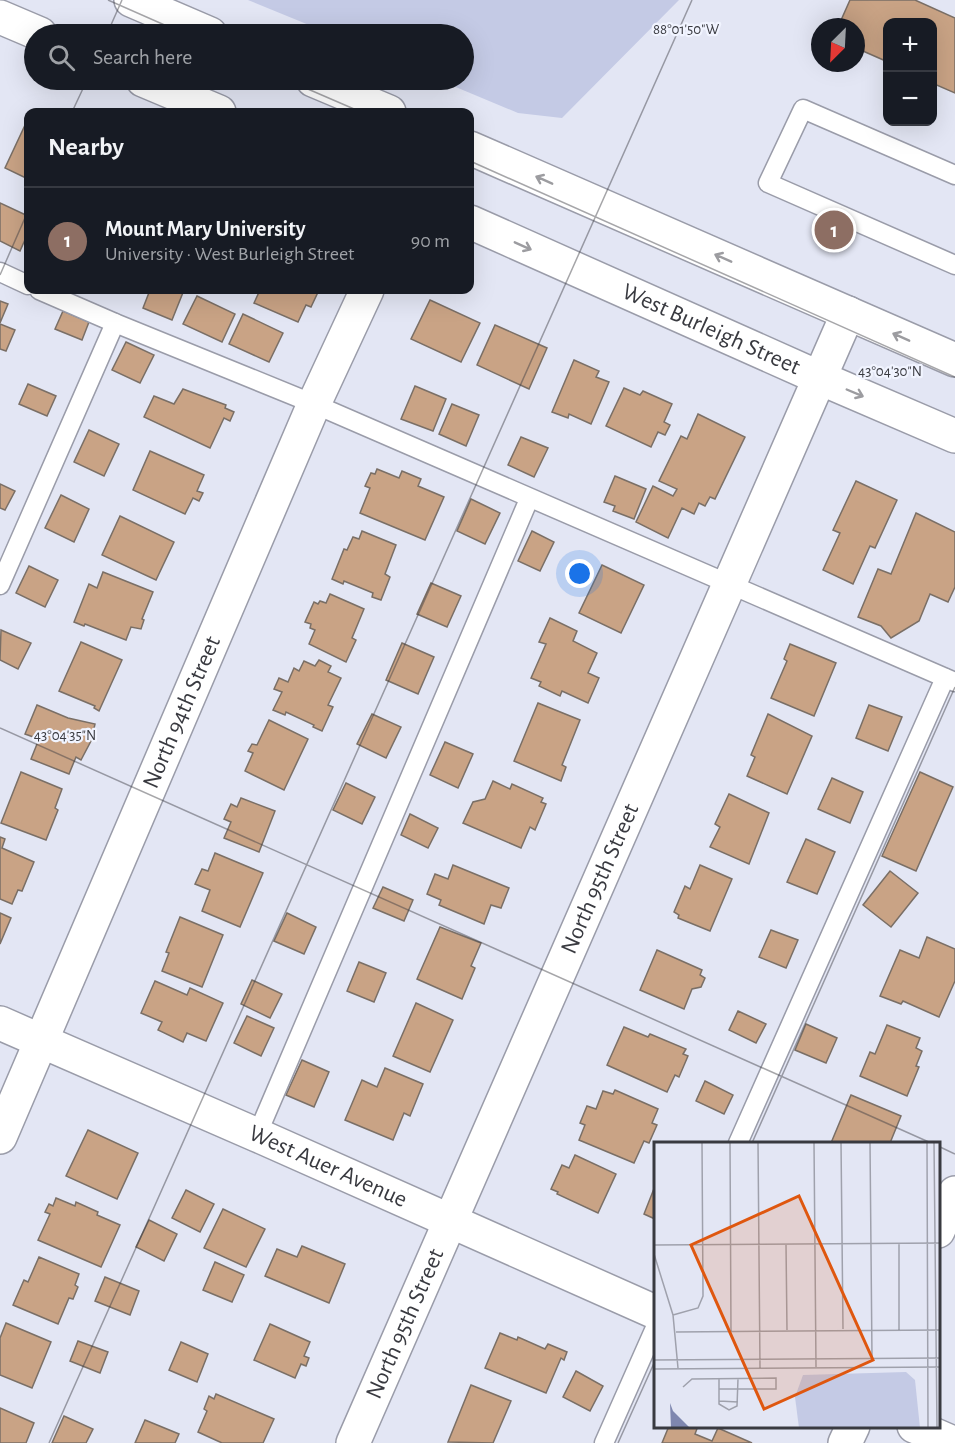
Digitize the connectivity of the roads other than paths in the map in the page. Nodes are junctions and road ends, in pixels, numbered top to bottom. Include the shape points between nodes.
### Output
1 (6, 0) edge
2 (131, 0) edge
3 (0, 16) edge
4 (187, 24) edge
5 (24, 27) edge
6 (167, 90) edge
7 (337, 90) edge
8 (210, 108) edge
9 (380, 108) edge
10 (474, 150) edge
11 (955, 175) edge
12 (474, 224) edge
13 (955, 265) edge
14 (0, 272) edge
15 (24, 283) edge
16 (48, 294) edge
17 (365, 294) edge
18 (848, 313) junction
19 (115, 323) junction
20 (955, 360) edge
21 (820, 378) junction
22 (314, 404) junction
23 (955, 436) edge
24 (529, 499) junction
25 (0, 585) edge
26 (729, 585) junction
27 (950, 680) edge
28 (0, 1023) edge
29 (41, 1041) junction
30 (257, 1135) junction
31 (0, 1137) edge
32 (738, 1142) edge
33 (955, 1193) edge
34 (449, 1220) junction
35 (940, 1229) edge
36 (654, 1312) edge
37 (654, 1330) edge
38 (852, 1428) edge
39 (919, 1428) edge
40 (353, 1443) edge
41 (604, 1443) edge
42 (845, 1443) edge
43 (953, 1443) edge

1 - 3 street
2 - 4 street
3 - 5 street
6 - 8 street
7 - 9 street
18 -> 10 street
11 - 13 lane via 803,109 768,183
12 -> 21 street, West Burleigh Street
14 - 15 lane
16 - 19 lane
17 - 22 street, North 94th Street
20 -> 18 street
18 - 21 street, North 95th Street
19 - 22 lane
19 - 25 lane
21 -> 23 street, West Burleigh Street
21 - 26 street, North 95th Street
22 - 24 lane
22 - 29 street, North 94th Street
24 - 26 lane
24 - 30 lane
26 - 27 lane
26 - 34 street, North 95th Street
27 - 32 lane
28 - 29 street, West Auer Avenue
29 - 30 street, West Auer Avenue
29 - 31 street, North 94th Street
30 - 34 street, West Auer Avenue
33 - 35 street
34 - 36 street, West Auer Avenue
34 - 40 street, North 95th Street
37 - 41 lane
38 - 42 street
39 - 43 street

